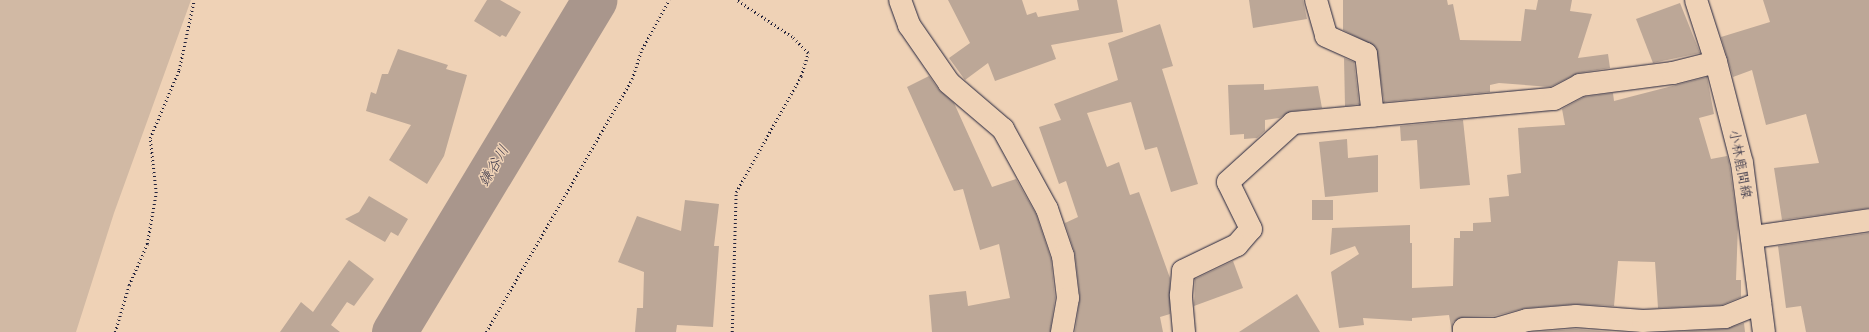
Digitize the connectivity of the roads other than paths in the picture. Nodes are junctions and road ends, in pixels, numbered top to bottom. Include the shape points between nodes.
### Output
1 (900, 0) edge
2 (1316, 0) edge
3 (1696, 0) edge
4 (1716, 62) junction
5 (1373, 116) junction
6 (1869, 220) edge
7 (1753, 237) junction
8 (1760, 303) junction
9 (1062, 332) edge
10 (1184, 332) edge
11 (1464, 332) edge
12 (1764, 332) edge

1 - 9 street via 909,25 949,83 1003,129 1047,209 1063,256 1068,298
2 - 5 street via 1326,36 1366,54
3 - 4 street, 小林鹿間線
4 - 5 street via 1673,73 1580,85 1554,99
4 - 7 street, 小林鹿間線 via 1742,163
5 - 10 street via 1293,123 1228,182 1251,229 1237,245 1183,272 1181,294
6 - 7 street
7 - 8 street, 小林鹿間線
8 - 11 street via 1725,317 1643,321 1576,316 1527,320 1496,330 1464,329
8 - 12 street, 小林鹿間線

